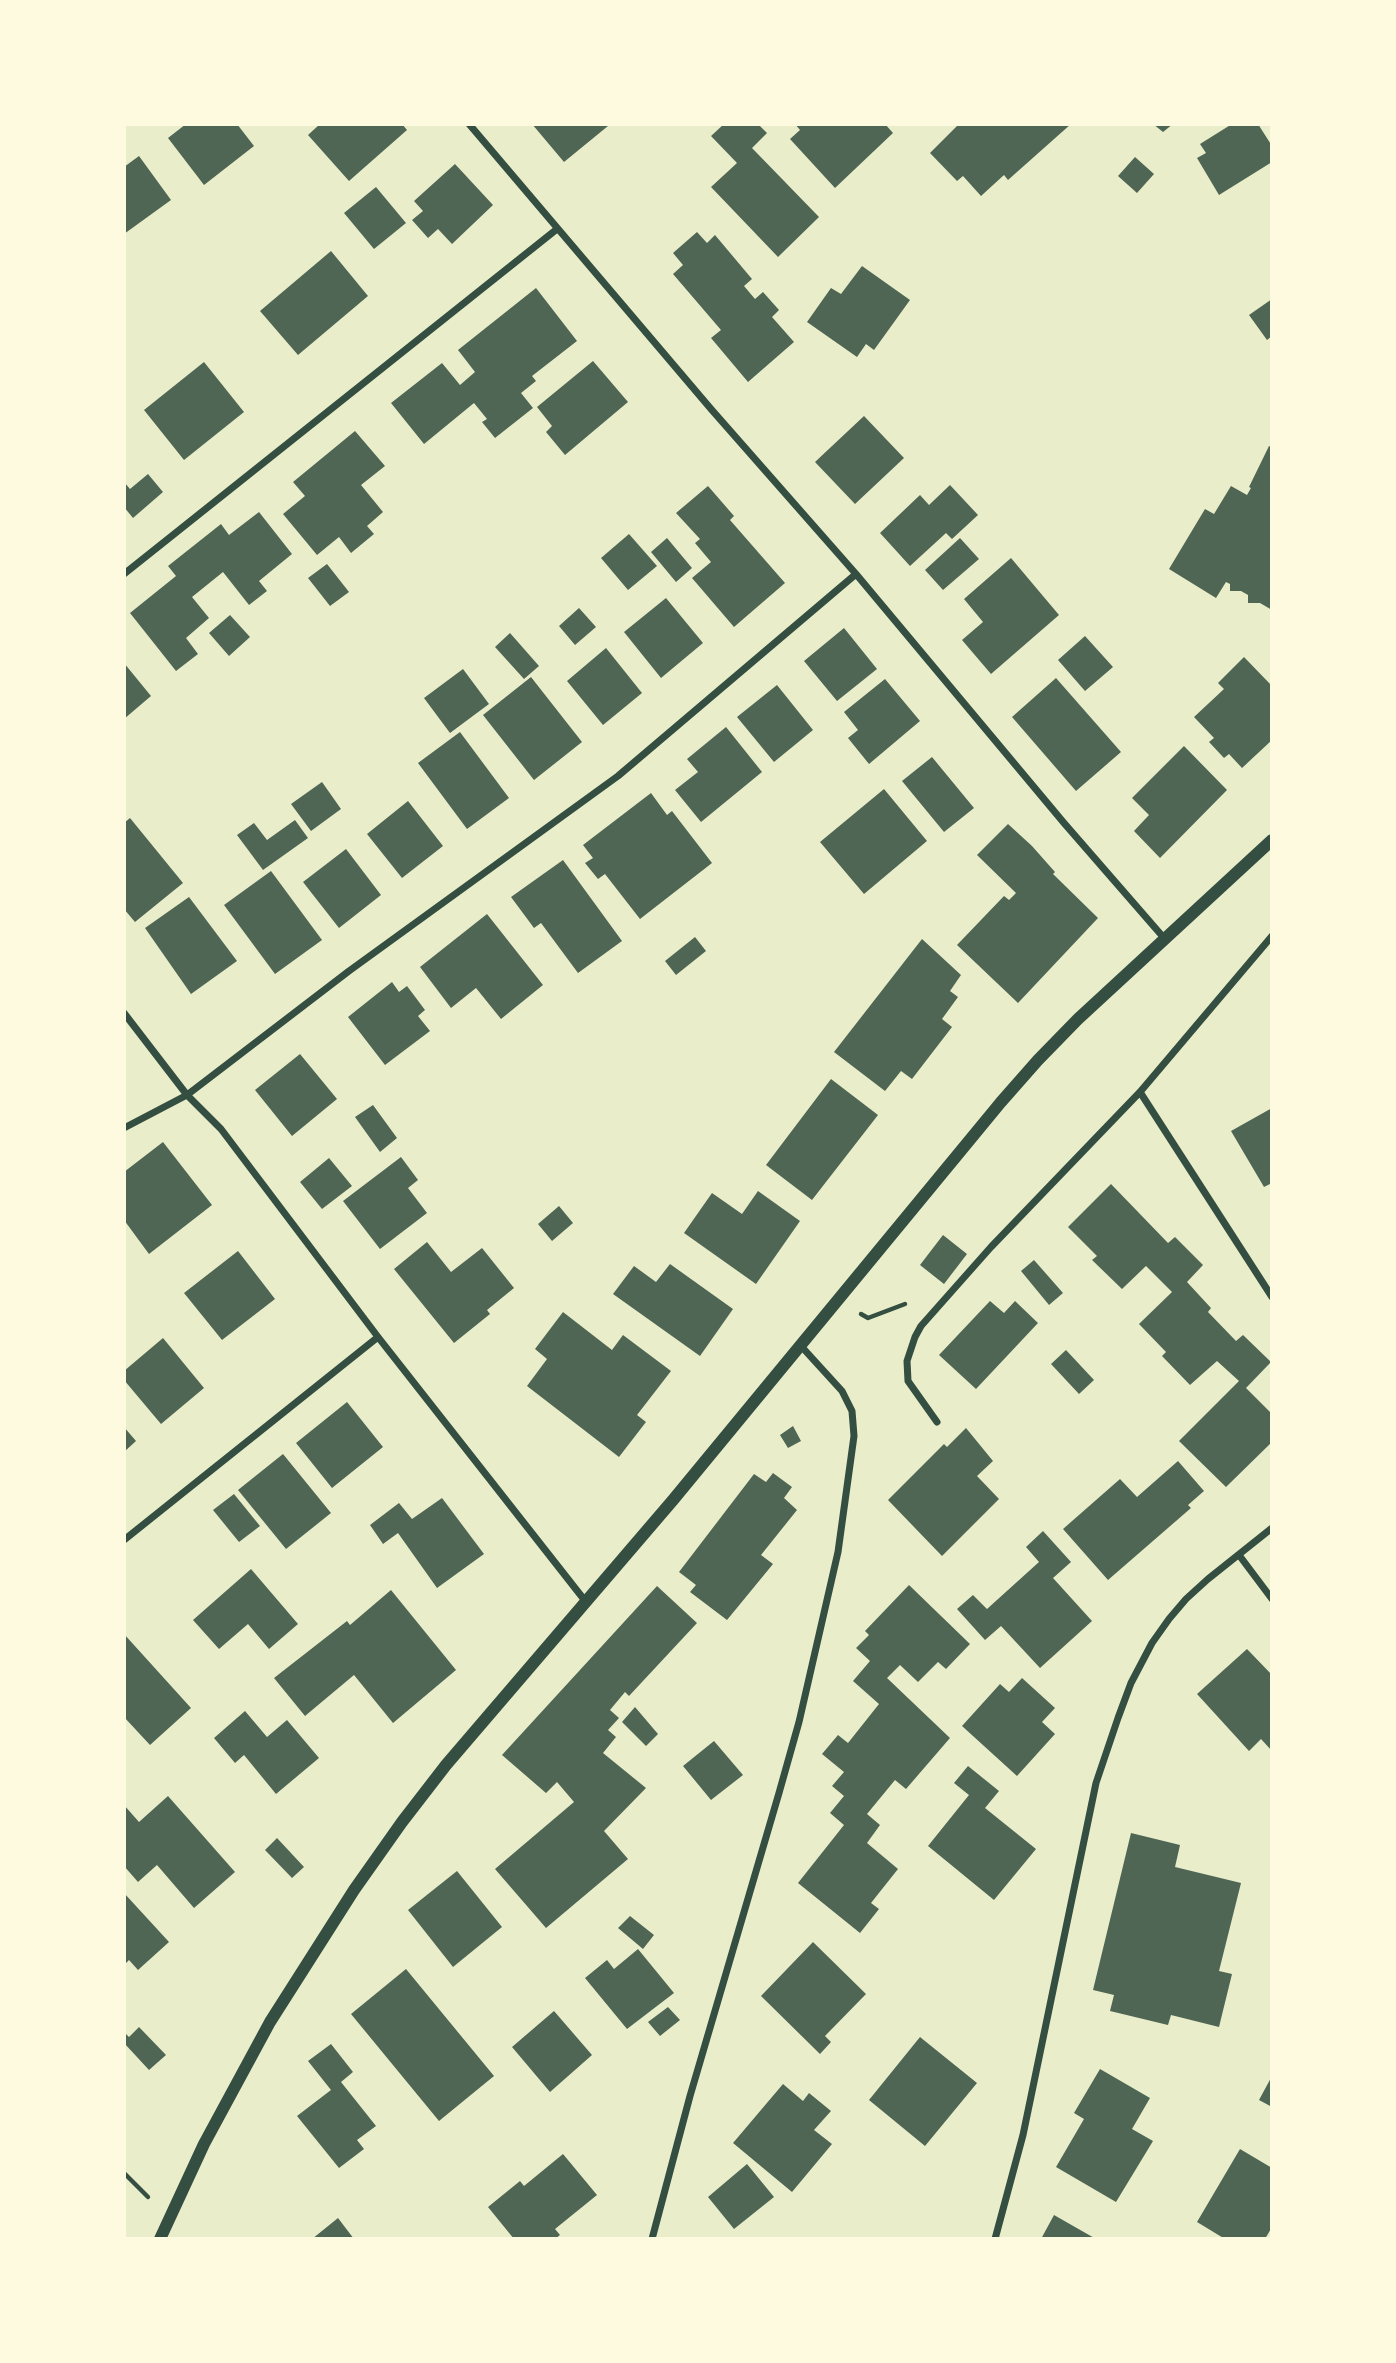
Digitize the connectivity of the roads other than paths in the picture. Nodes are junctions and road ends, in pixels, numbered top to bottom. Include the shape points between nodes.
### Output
1 (469, 124) edge
2 (557, 229) junction
3 (124, 574) edge
4 (856, 574) junction
5 (1272, 840) edge
6 (1272, 936) edge
7 (1164, 938) junction
8 (124, 1013) edge
9 (1140, 1092) junction
10 (187, 1095) junction
11 (124, 1128) edge
12 (1272, 1297) edge
13 (379, 1337) junction
14 (801, 1346) junction
15 (937, 1422) dead end
16 (1272, 1528) edge
17 (124, 1540) edge
18 (1239, 1555) junction
19 (1272, 1598) edge
20 (586, 1602) junction
21 (160, 2239) edge
22 (652, 2239) edge
23 (995, 2239) edge

1 - 2 street
2 - 3 street
2 - 4 street
4 - 7 street
4 - 10 street via 618,776
5 - 7 street
6 - 9 street
7 - 14 street via 1038,1059
8 - 10 street
9 - 12 street
9 - 15 street via 942,1301 915,1337 906,1371 911,1389
10 - 11 street
10 - 13 street via 221,1129
13 - 17 street
13 - 20 street
14 - 20 street
14 - 22 street via 842,1391 852,1411 854,1436 838,1552 799,1722
16 - 18 street
18 - 19 street
18 - 23 street via 1169,1619 1131,1683 1118,1718 1096,1783 1035,2081
20 - 21 street via 446,1765 354,1889 235,2085

